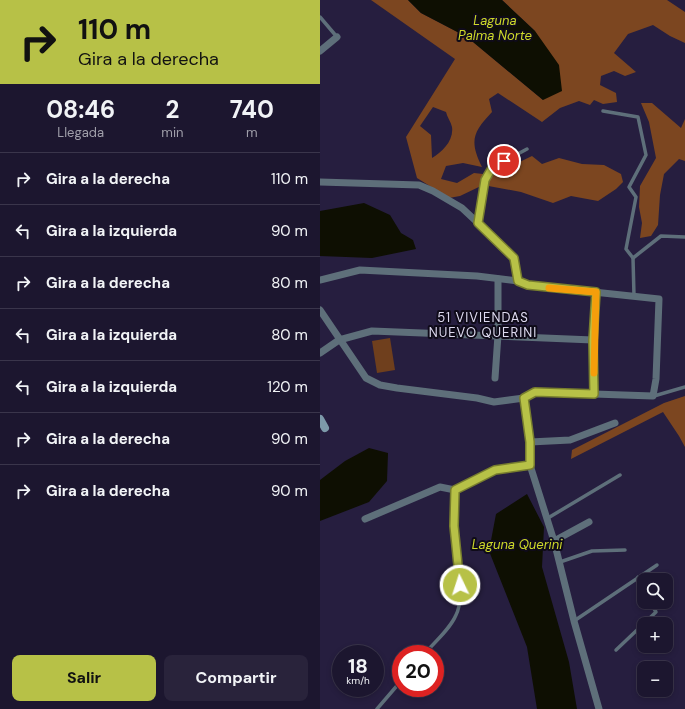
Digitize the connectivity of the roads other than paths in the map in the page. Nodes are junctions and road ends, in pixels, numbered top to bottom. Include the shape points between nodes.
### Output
1 (320, 17) edge
2 (337, 37) joint
3 (320, 51) edge
4 (603, 111) dead end
5 (527, 148) dead end
6 (320, 182) edge
7 (478, 223) junction
8 (685, 237) edge
9 (633, 258) junction
10 (498, 279) junction
11 (320, 280) edge
12 (518, 281) junction
13 (596, 292) junction
14 (634, 296) junction
15 (320, 310) edge
16 (498, 335) junction
17 (339, 340) junction
18 (593, 340) junction
19 (320, 352) edge
20 (495, 378) dead end
21 (685, 387) edge
22 (594, 394) junction
23 (653, 396) junction
24 (524, 398) junction
25 (320, 419) edge
26 (615, 423) dead end
27 (326, 428) dead end
28 (530, 442) junction
29 (530, 465) junction
30 (620, 475) dead end
31 (455, 490) junction
32 (548, 518) junction
33 (365, 519) dead end
34 (589, 522) dead end
35 (554, 541) junction
36 (625, 550) dead end
37 (560, 562) junction
38 (657, 564) dead end
39 (644, 573) edge
40 (460, 574) joint
41 (637, 578) edge
42 (654, 609) edge
43 (574, 621) junction
44 (432, 645) edge
45 (616, 650) dead end
46 (392, 692) edge
47 (377, 709) edge
48 (599, 709) edge

1 - 2 lane
2 - 3 street
4 - 9 lane via 638,117 646,156 629,187 636,197 626,249
5 - 7 lane via 492,168 485,180
6 - 7 street via 419,185 462,208
7 - 12 street via 514,258
8 - 9 lane via 661,236
9 - 14 lane
10 - 11 street via 360,270
10 - 12 street
10 - 16 street
12 - 13 street via 528,285
13 - 14 street
13 - 18 street
14 - 23 street via 659,299
15 - 17 street
16 - 17 street via 372,331
16 - 18 street
16 - 20 street
17 - 19 street
17 - 24 street via 366,378 380,385 494,402
18 - 22 street
21 - 23 lane
22 - 23 street
22 - 24 street via 535,392
24 - 28 street
25 - 27 street
26 - 28 street via 570,440
28 - 29 street
29 - 31 street via 495,470
29 - 32 street
30 - 32 lane
31 - 33 street via 440,487
31 - 40 street via 454,526
32 - 35 street
34 - 35 street
35 - 37 street
36 - 37 lane via 592,551
37 - 43 street
38 - 39 lane
40 - 44 lane via 460,595 456,614
41 - 43 lane
42 - 45 lane via 656,612
43 - 48 street
46 - 47 lane

